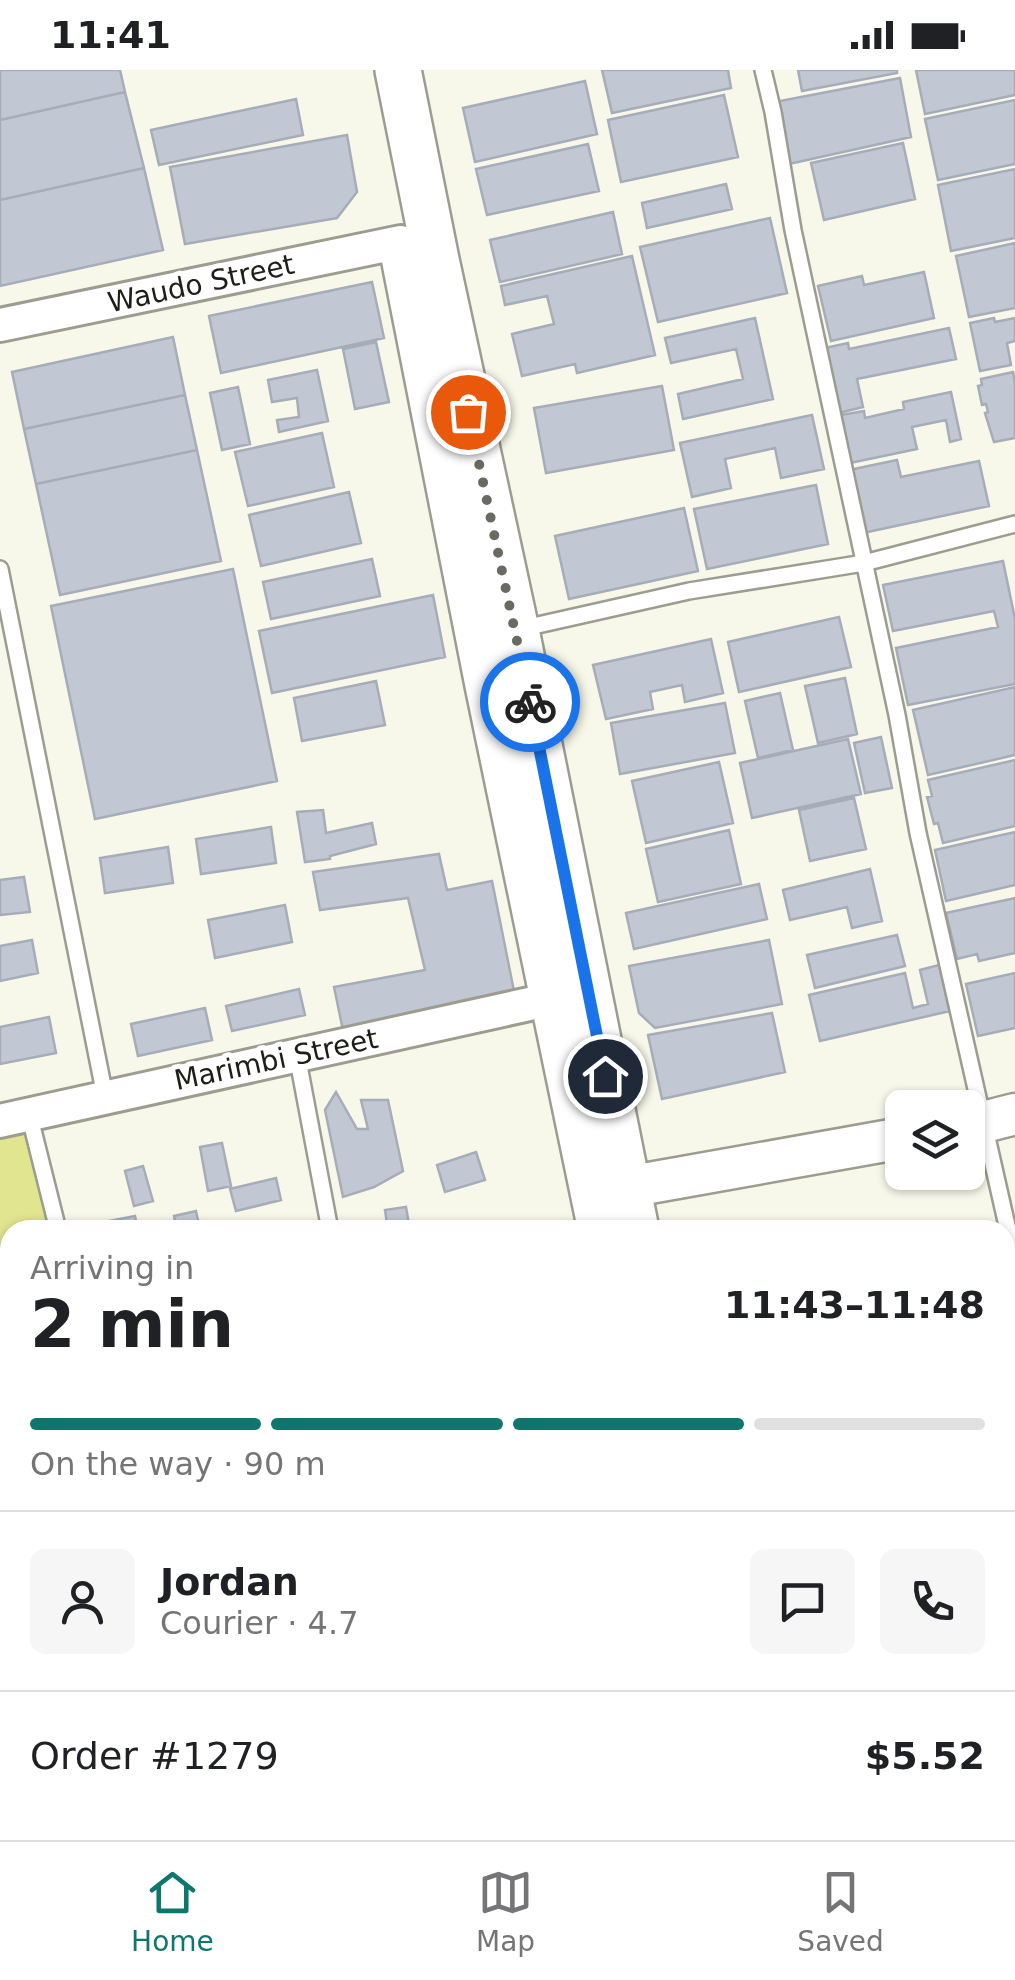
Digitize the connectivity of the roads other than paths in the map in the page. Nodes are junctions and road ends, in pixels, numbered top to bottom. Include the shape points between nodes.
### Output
1 (368, 70) edge
2 (399, 70) edge
3 (763, 70) edge
4 (401, 242) junction
5 (0, 325) edge
6 (1015, 524) edge
7 (864, 563) junction
8 (0, 569) edge
9 (516, 630) junction
10 (552, 999) junction
11 (297, 1055) junction
12 (105, 1096) junction
13 (15, 1117) edge
14 (989, 1121) edge
15 (885, 1142) edge
16 (632, 1209) edge
17 (54, 1220) edge
18 (328, 1220) edge
19 (599, 1220) edge
20 (1006, 1220) edge

1 - 4 main road
2 - 9 main road
3 - 7 lane
4 - 5 street, Waudo Street
4 - 10 main road
6 - 7 lane
7 - 9 lane via 689,591
7 - 14 lane via 918,833
8 - 12 lane
9 - 16 main road
10 - 11 street, Marimbi Street
10 - 19 main road
11 - 12 street, Marimbi Street
11 - 18 lane
12 - 13 street, Marimbi Street
13 - 17 lane
14 - 20 lane
15 - 16 street

